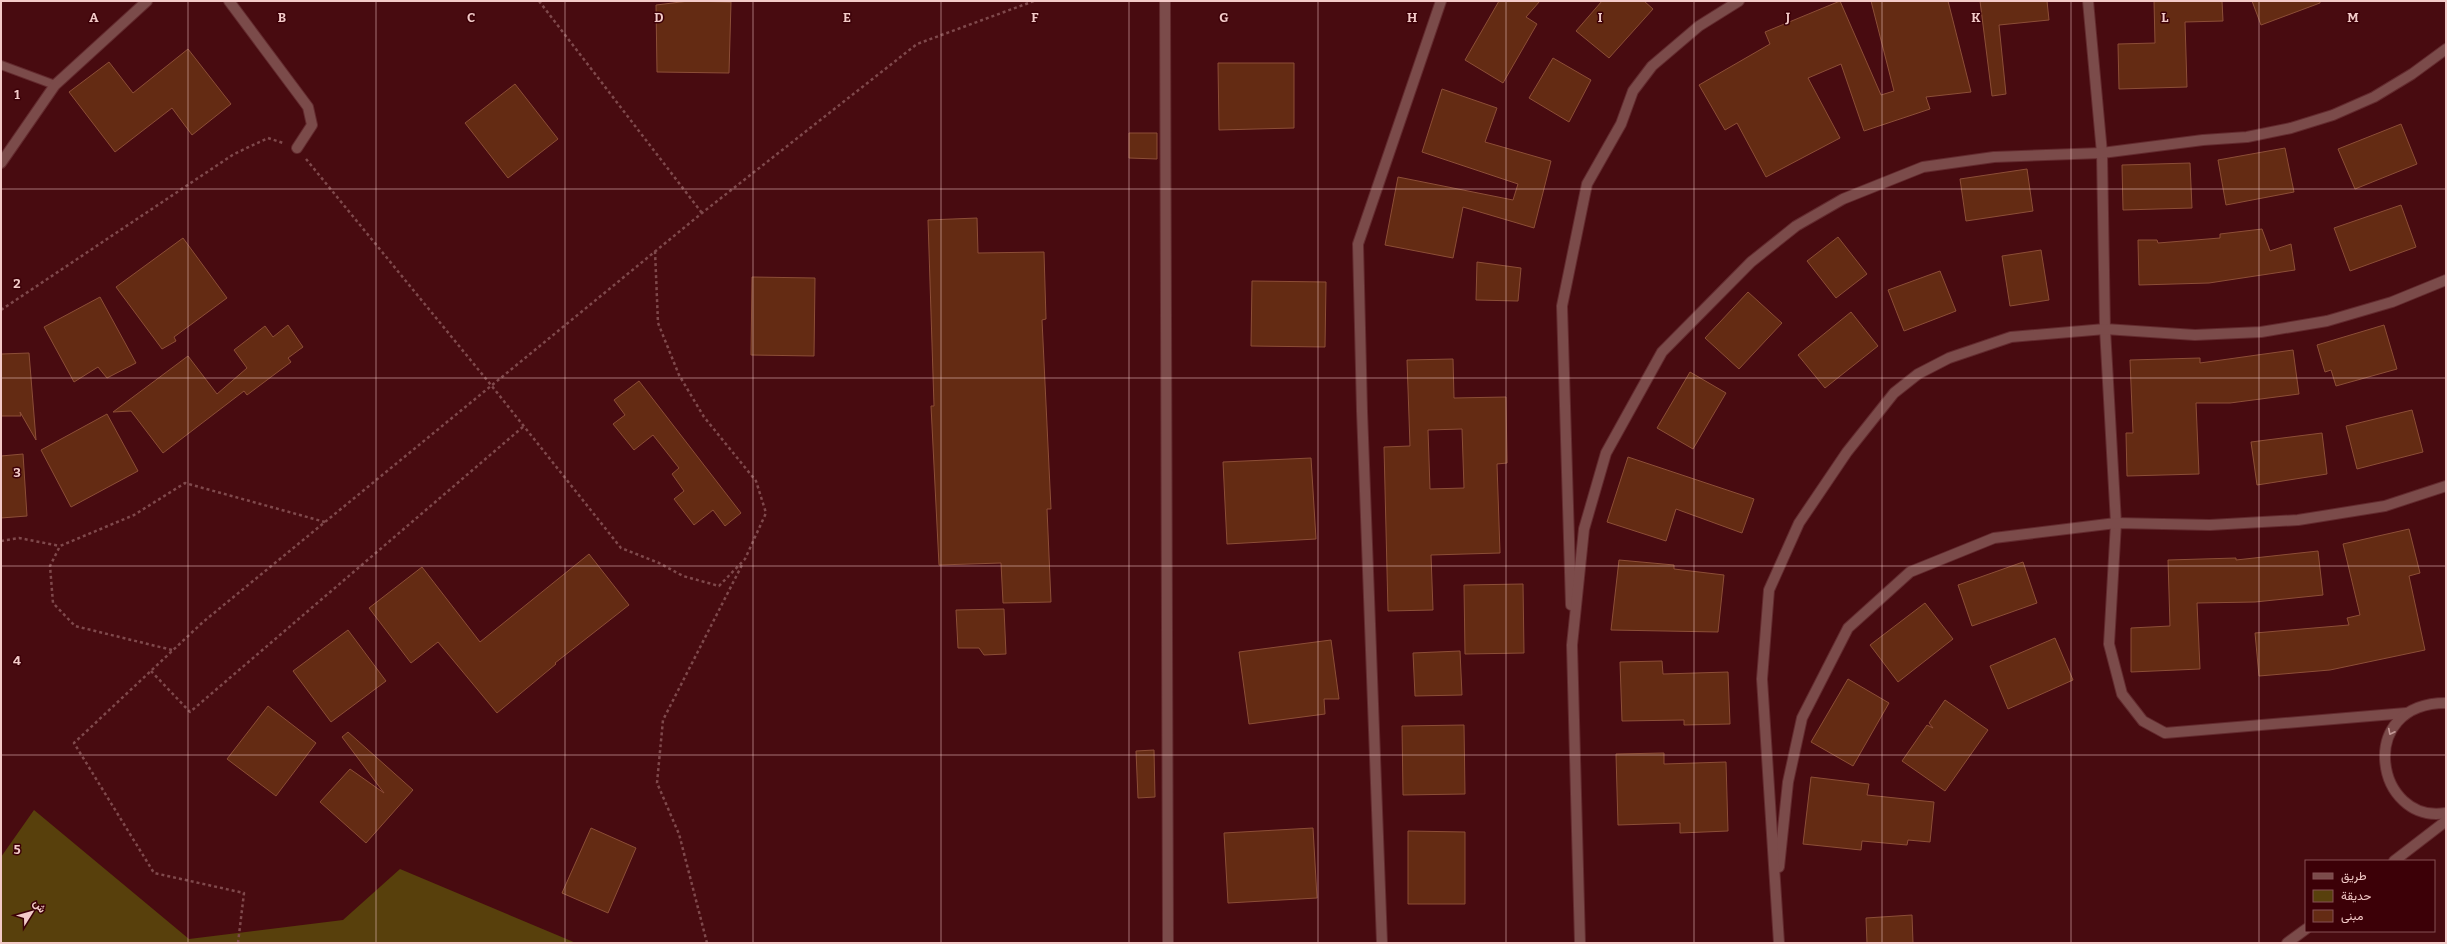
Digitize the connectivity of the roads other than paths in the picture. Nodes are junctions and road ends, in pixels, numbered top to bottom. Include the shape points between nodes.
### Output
1 (147, 1) edge
2 (229, 1) edge
3 (1165, 1) edge
4 (1441, 1) edge
5 (1739, 1) edge
6 (2088, 1) edge
7 (2446, 49) edge
8 (1, 65) edge
9 (56, 85) junction
10 (296, 148) road end
11 (2102, 153) junction
12 (1, 163) edge
13 (2446, 280) edge
14 (2105, 329) junction
15 (2446, 486) edge
16 (2116, 523) junction
17 (1572, 645) junction
18 (2446, 697) edge
19 (2430, 703) junction
20 (2446, 703) edge
21 (2406, 713) junction
22 (2446, 814) edge
23 (2446, 821) edge
24 (2395, 860) edge
25 (1776, 893) junction
26 (2305, 930) edge
27 (1168, 943) edge
28 (1382, 943) edge
29 (1580, 943) edge
30 (1778, 943) edge
31 (2287, 943) edge

1 - 9 street
2 - 10 street via 308,106 312,125
3 - 27 street
4 - 28 street via 1358,244
5 - 17 street via 1699,26 1652,66 1633,91 1621,124 1587,184 1562,306
6 - 11 street
7 - 11 street via 2374,97 2333,115 2291,128 2247,136
8 - 9 lane
9 - 12 street
11 - 14 street
11 - 17 street via 1994,157 1922,167 1843,199 1796,226 1751,262 1662,352 1606,453 1584,529
13 - 14 street via 2392,302 2328,321 2262,332 2195,335
14 - 16 street
14 - 25 street via 2011,337 1949,358 1918,374 1894,393 1847,452 1799,523 1769,590 1762,679
15 - 16 street via 2385,506 2298,520 2210,525
16 - 21 street via 2109,644 2122,694 2143,721 2165,733
16 - 25 street via 1994,538 1910,572 1848,628 1802,718 1788,782
17 - 29 street
18 - 19 street
19 - 20 street
19 - 21 street
21 -> 22 street via 2394,726 2386,742 2384,759 2387,776 2395,792 2408,804 2424,812
23 - 24 street
25 - 30 street
26 - 31 street

